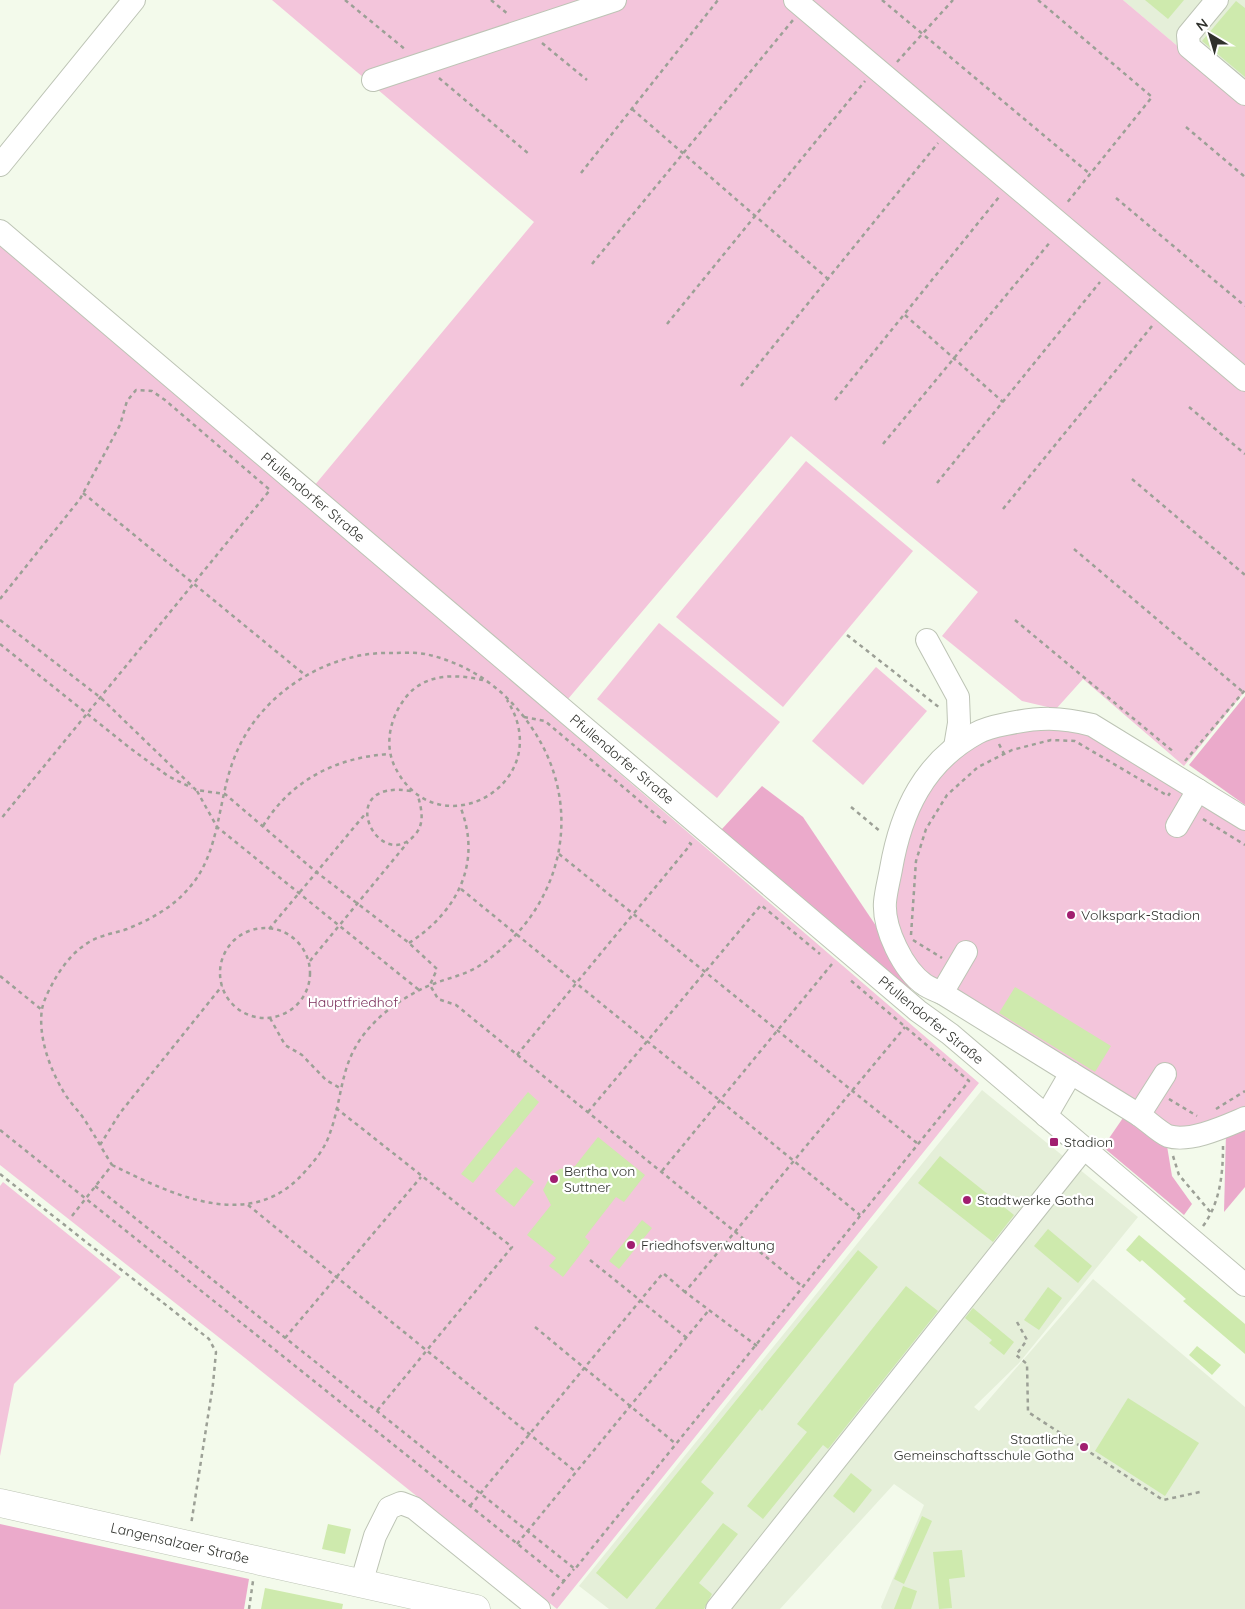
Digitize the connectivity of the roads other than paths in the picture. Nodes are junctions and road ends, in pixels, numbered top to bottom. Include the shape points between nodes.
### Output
1 (134, 0) edge
2 (615, 0) edge
3 (1216, 0) edge
4 (799, 4) edge
5 (373, 80) dead end
6 (1245, 94) edge
7 (0, 164) edge
8 (0, 231) edge
9 (1245, 380) edge
10 (927, 640) dead end
11 (966, 723) junction
12 (1198, 790) junction
13 (1245, 819) edge
14 (1177, 826) dead end
15 (966, 952) dead end
16 (935, 990) junction
17 (1071, 1073) junction
18 (1165, 1074) dead end
19 (1046, 1116) junction
20 (1245, 1118) edge
21 (1153, 1125) junction
22 (1084, 1148) junction
23 (1245, 1285) edge
24 (0, 1503) edge
25 (360, 1584) junction
26 (476, 1609) edge
27 (539, 1609) edge
28 (717, 1609) edge

1 - 7 street
2 - 5 street
3 - 6 street via 1188,34 1189,47
4 - 9 street
8 - 19 street, Pfullendorfer Straße via 912,1019 950,1034
10 - 11 street via 958,696
11 - 12 street via 1065,718 1092,725
11 - 16 street via 955,747 931,772 905,814 895,844 885,904 892,942 906,963
12 - 13 street
12 - 14 street
15 - 16 street
16 - 17 street
17 - 19 street
17 - 21 street
18 - 21 street
19 - 22 street, Pfullendorfer Straße
20 - 21 street via 1215,1120 1191,1136
22 - 23 street, Pfullendorfer Straße
22 - 28 street
24 - 25 main road, Langensalzaer Straße
25 - 26 main road, Langensalzaer Straße
25 - 27 street via 375,1536 389,1508 401,1503 414,1508

